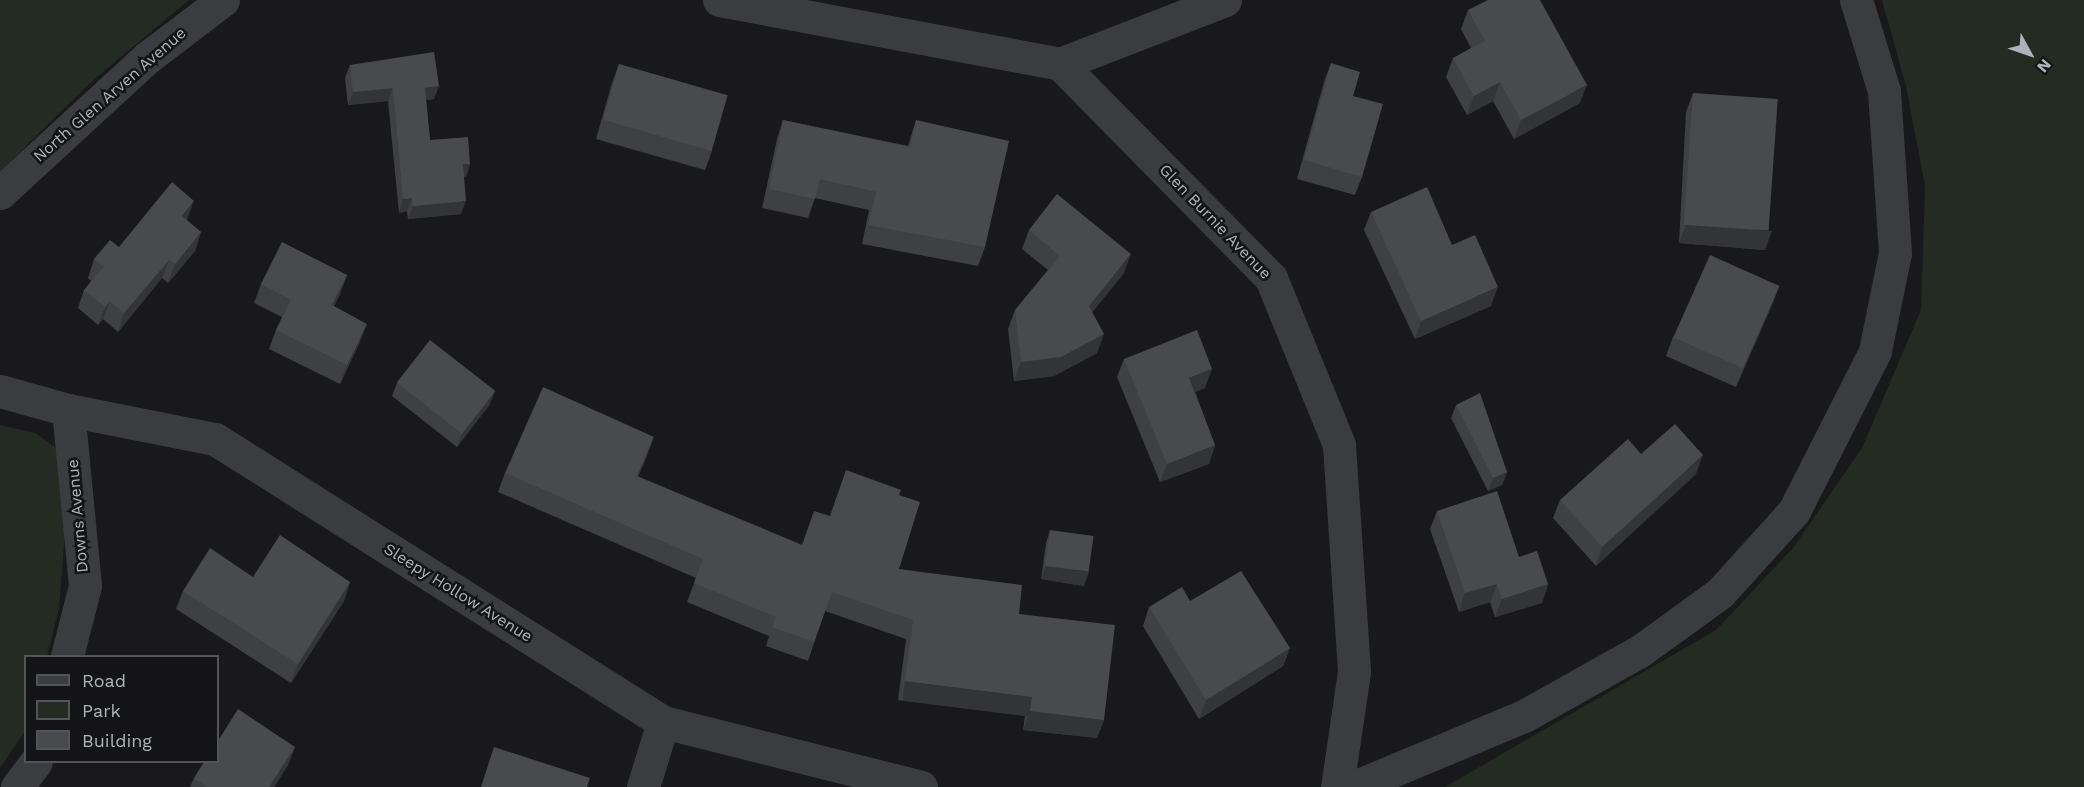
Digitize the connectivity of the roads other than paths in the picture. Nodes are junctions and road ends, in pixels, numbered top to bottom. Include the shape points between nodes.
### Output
1 (223, 0) edge
2 (719, 0) edge
3 (1225, 0) edge
4 (1856, 0) edge
5 (1060, 64) junction
6 (0, 193) edge
7 (0, 391) edge
8 (68, 410) junction
9 (68, 655) edge
10 (663, 722) junction
11 (35, 763) edge
12 (17, 787) edge
13 (643, 787) edge
14 (921, 787) edge
15 (1337, 787) edge
16 (1354, 787) edge

1 - 6 street, North Glen Arven Avenue via 148,57
2 - 5 street
3 - 5 street
4 - 16 street via 1884,91 1895,252 1875,351 1794,511 1720,593 1640,651 1524,716
5 - 15 street, Glen Burnie Avenue via 1271,278 1339,445 1354,672
7 - 8 street, Sleepy Hollow Avenue
8 - 9 street, Downs Avenue via 85,586
8 - 10 street, Sleepy Hollow Avenue via 215,439
10 - 13 street
10 - 14 street, Sleepy Hollow Avenue
11 - 12 street

